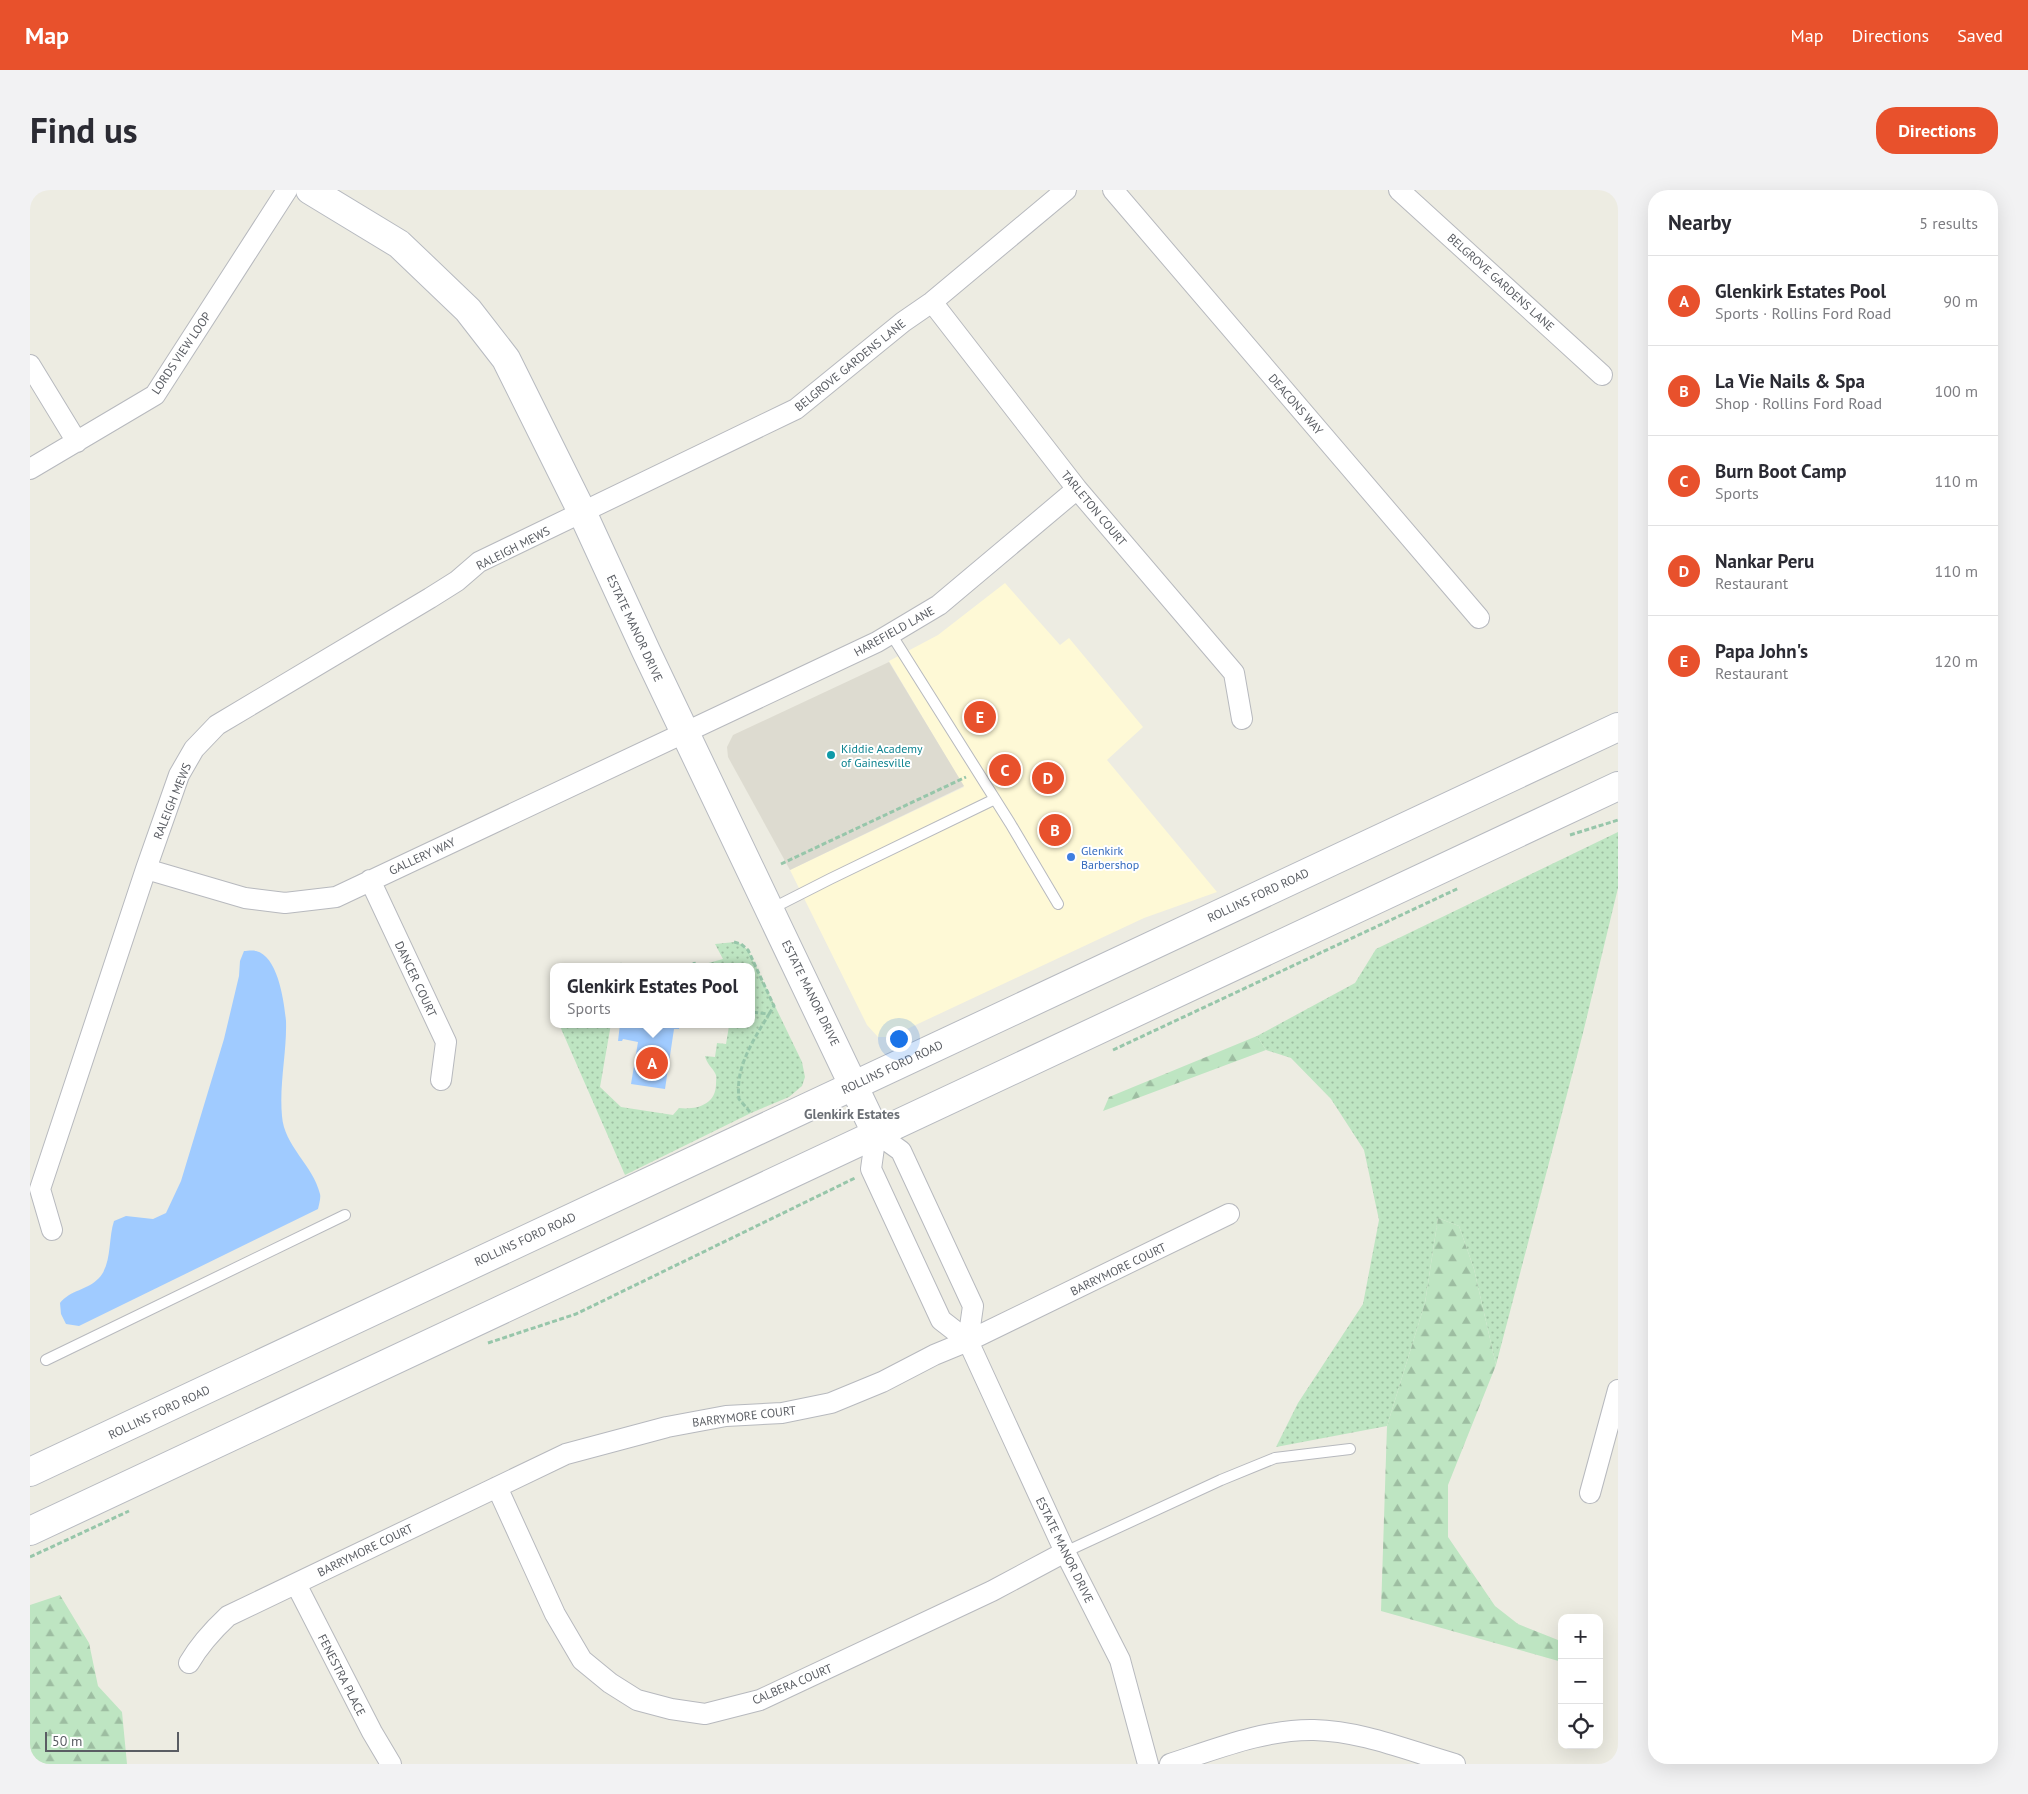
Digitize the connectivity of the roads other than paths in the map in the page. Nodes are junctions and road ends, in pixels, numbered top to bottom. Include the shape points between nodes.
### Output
1 (287, 190) edge
2 (310, 190) edge
3 (1066, 190) edge
4 (1113, 190) edge
5 (1399, 190) edge
6 (932, 302) junction
7 (30, 365) edge
8 (1602, 375) dead end
9 (77, 442) junction
10 (30, 469) edge
11 (1077, 489) junction
12 (583, 514) junction
13 (1478, 618) dead end
14 (891, 634) junction
15 (1242, 719) dead end
16 (1618, 727) edge
17 (685, 733) junction
18 (1618, 786) edge
19 (995, 799) junction
20 (146, 869) junction
21 (370, 880) junction
22 (1058, 904) dead end
23 (771, 910) junction
24 (441, 1080) dead end
25 (855, 1085) junction
26 (876, 1132) junction
27 (1229, 1214) dead end
28 (345, 1215) dead end
29 (52, 1230) dead end
30 (968, 1341) junction
31 (46, 1360) dead end
32 (1618, 1390) edge
33 (1350, 1449) dead end
34 (30, 1472) edge
35 (497, 1487) junction
36 (1590, 1493) dead end
37 (30, 1531) edge
38 (1065, 1552) junction
39 (296, 1584) junction
40 (189, 1663) dead end
41 (391, 1764) edge
42 (1148, 1764) edge
43 (1170, 1764) edge
44 (1455, 1764) edge

1 - 9 street, LORDS VIEW LOOP via 155,395
2 - 12 main road, ESTATE MANOR DRIVE via 399,244 468,310 506,359
3 - 6 street, BELGROVE GARDENS LANE
4 - 13 street, DEACONS WAY
5 - 8 street, BELGROVE GARDENS LANE
6 - 11 street, TARLETON COURT
6 - 12 street, BELGROVE GARDENS LANE via 796,410
7 - 9 street
9 - 10 street, LORDS VIEW LOOP
11 - 14 street, HAREFIELD LANE via 939,605
11 - 15 street, TARLETON COURT via 1234,673
12 - 17 main road, ESTATE MANOR DRIVE
12 - 20 street, RALEIGH MEWS via 479,562 430,598 217,725 194,749 179,776
14 - 17 street, HAREFIELD LANE
14 - 19 lane
16 - 25 main road, ROLLINS FORD ROAD
17 - 21 street, GALLERY WAY
17 - 23 main road, ESTATE MANOR DRIVE
18 - 26 main road
19 - 22 lane
19 - 23 lane
20 - 21 street, GALLERY WAY via 245,898 285,903 336,897
20 - 29 street, RALEIGH MEWS via 40,1189
21 - 24 street, DANCER COURT via 446,1042
23 - 25 main road, ESTATE MANOR DRIVE
25 - 26 main road, ESTATE MANOR DRIVE
25 - 34 main road, ROLLINS FORD ROAD
26 - 30 street, ESTATE MANOR DRIVE via 901,1151 973,1306
26 - 30 street, ESTATE MANOR DRIVE via 871,1169 941,1320
26 - 37 main road
27 - 30 street, BARRYMORE COURT
28 - 31 lane
30 - 35 street, BARRYMORE COURT via 831,1403 782,1413 726,1416 667,1426 566,1454
30 - 38 street, ESTATE MANOR DRIVE
32 - 36 street
33 - 38 lane via 1275,1458
35 - 38 street, CALBERA COURT via 555,1614 582,1660 637,1700 705,1714 760,1700 992,1591
35 - 39 street, BARRYMORE COURT
38 - 42 street, ESTATE MANOR DRIVE via 1120,1660
39 - 40 street, BARRYMORE COURT via 228,1616 210,1632
39 - 41 street, FENESTRA PLACE
43 - 44 street via 1235,1743 1313,1730 1349,1734

